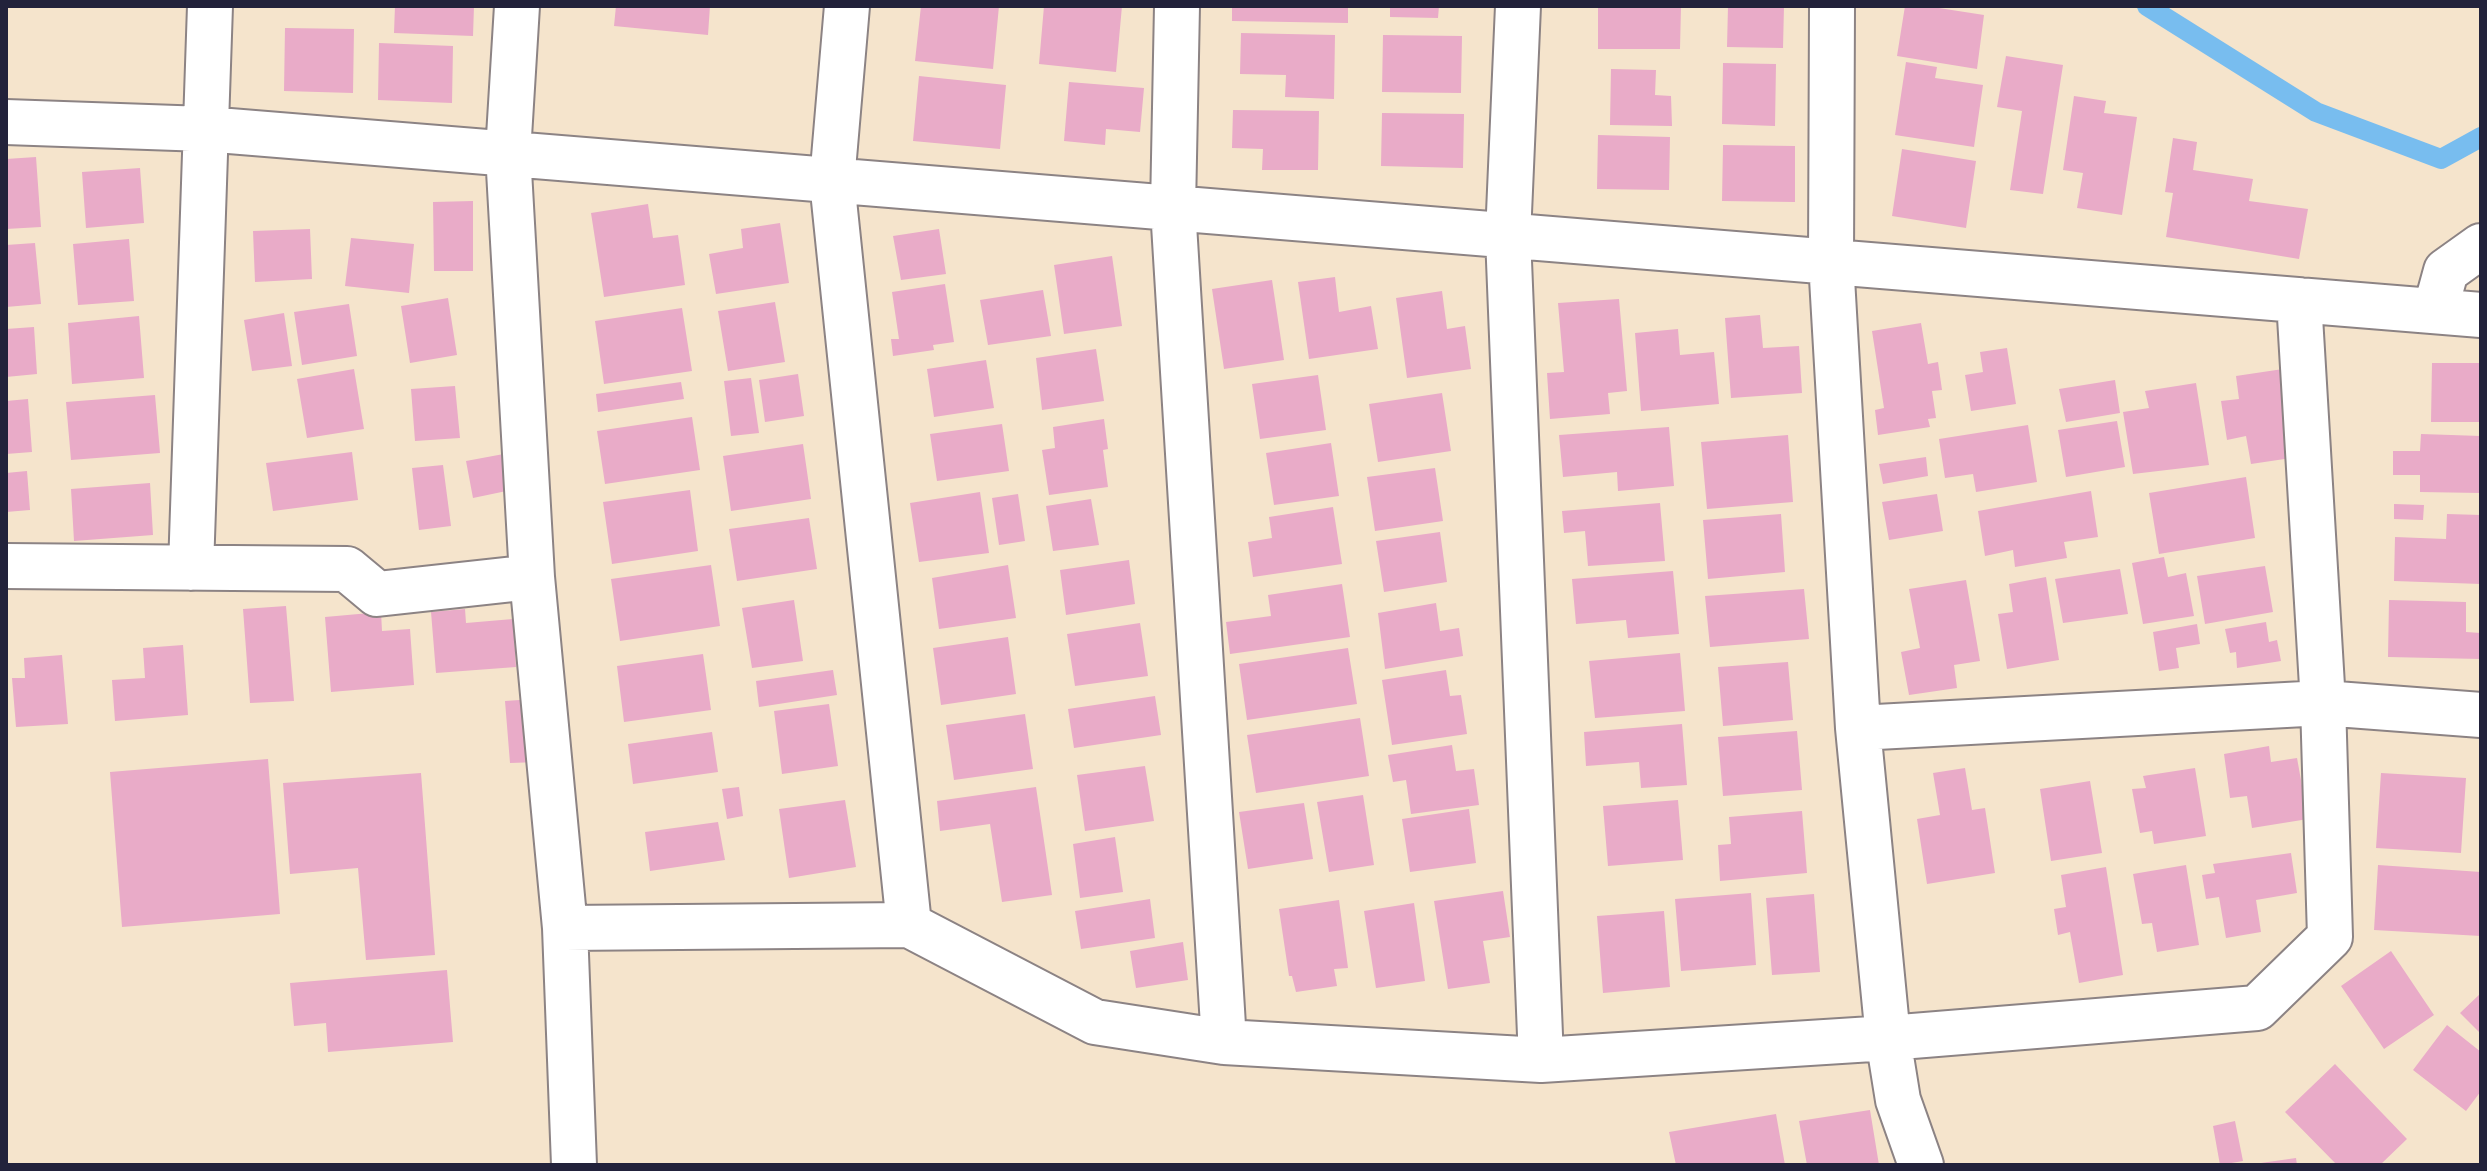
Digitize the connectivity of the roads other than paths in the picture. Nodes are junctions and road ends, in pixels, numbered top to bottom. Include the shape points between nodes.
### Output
1 (210, 6) edge
2 (517, 6) edge
3 (847, 6) edge
4 (1177, 6) edge
5 (1518, 6) edge
6 (1832, 6) edge
7 (6, 122) edge
8 (205, 129) junction
9 (508, 153) junction
10 (832, 181) junction
11 (1173, 208) junction
12 (1508, 236) junction
13 (2481, 246) edge
14 (1831, 261) junction
15 (2299, 300) junction
16 (2435, 311) junction
17 (2481, 315) edge
18 (6, 566) edge
19 (191, 568) junction
20 (532, 577) junction
21 (2323, 703) junction
22 (2481, 715) edge
23 (1858, 728) junction
24 (909, 925) junction
25 (565, 928) junction
26 (1888, 1038) junction
27 (1224, 1042) junction
28 (1541, 1060) junction
29 (574, 1165) edge
30 (1921, 1165) edge

1 - 8 street
2 - 9 street
3 - 10 street
4 - 11 street
5 - 12 street
6 - 14 street
7 - 8 street
8 - 9 street
8 - 19 street
9 - 10 street
9 - 20 street
10 - 11 street
10 - 24 street
11 - 12 street
11 - 27 street
12 - 14 street
12 - 28 street
13 - 16 street via 2446,271
14 - 15 street
14 - 23 street
15 - 16 street
15 - 21 street
16 - 17 street
18 - 19 street
19 - 20 street via 347,569 377,594
20 - 25 street
21 - 22 street
21 - 23 street
21 - 26 street via 2330,937 2257,1008
23 - 26 street
24 - 25 street
24 - 27 street via 1095,1022
25 - 29 street
26 - 28 street
26 - 30 street via 1898,1100
27 - 28 street

